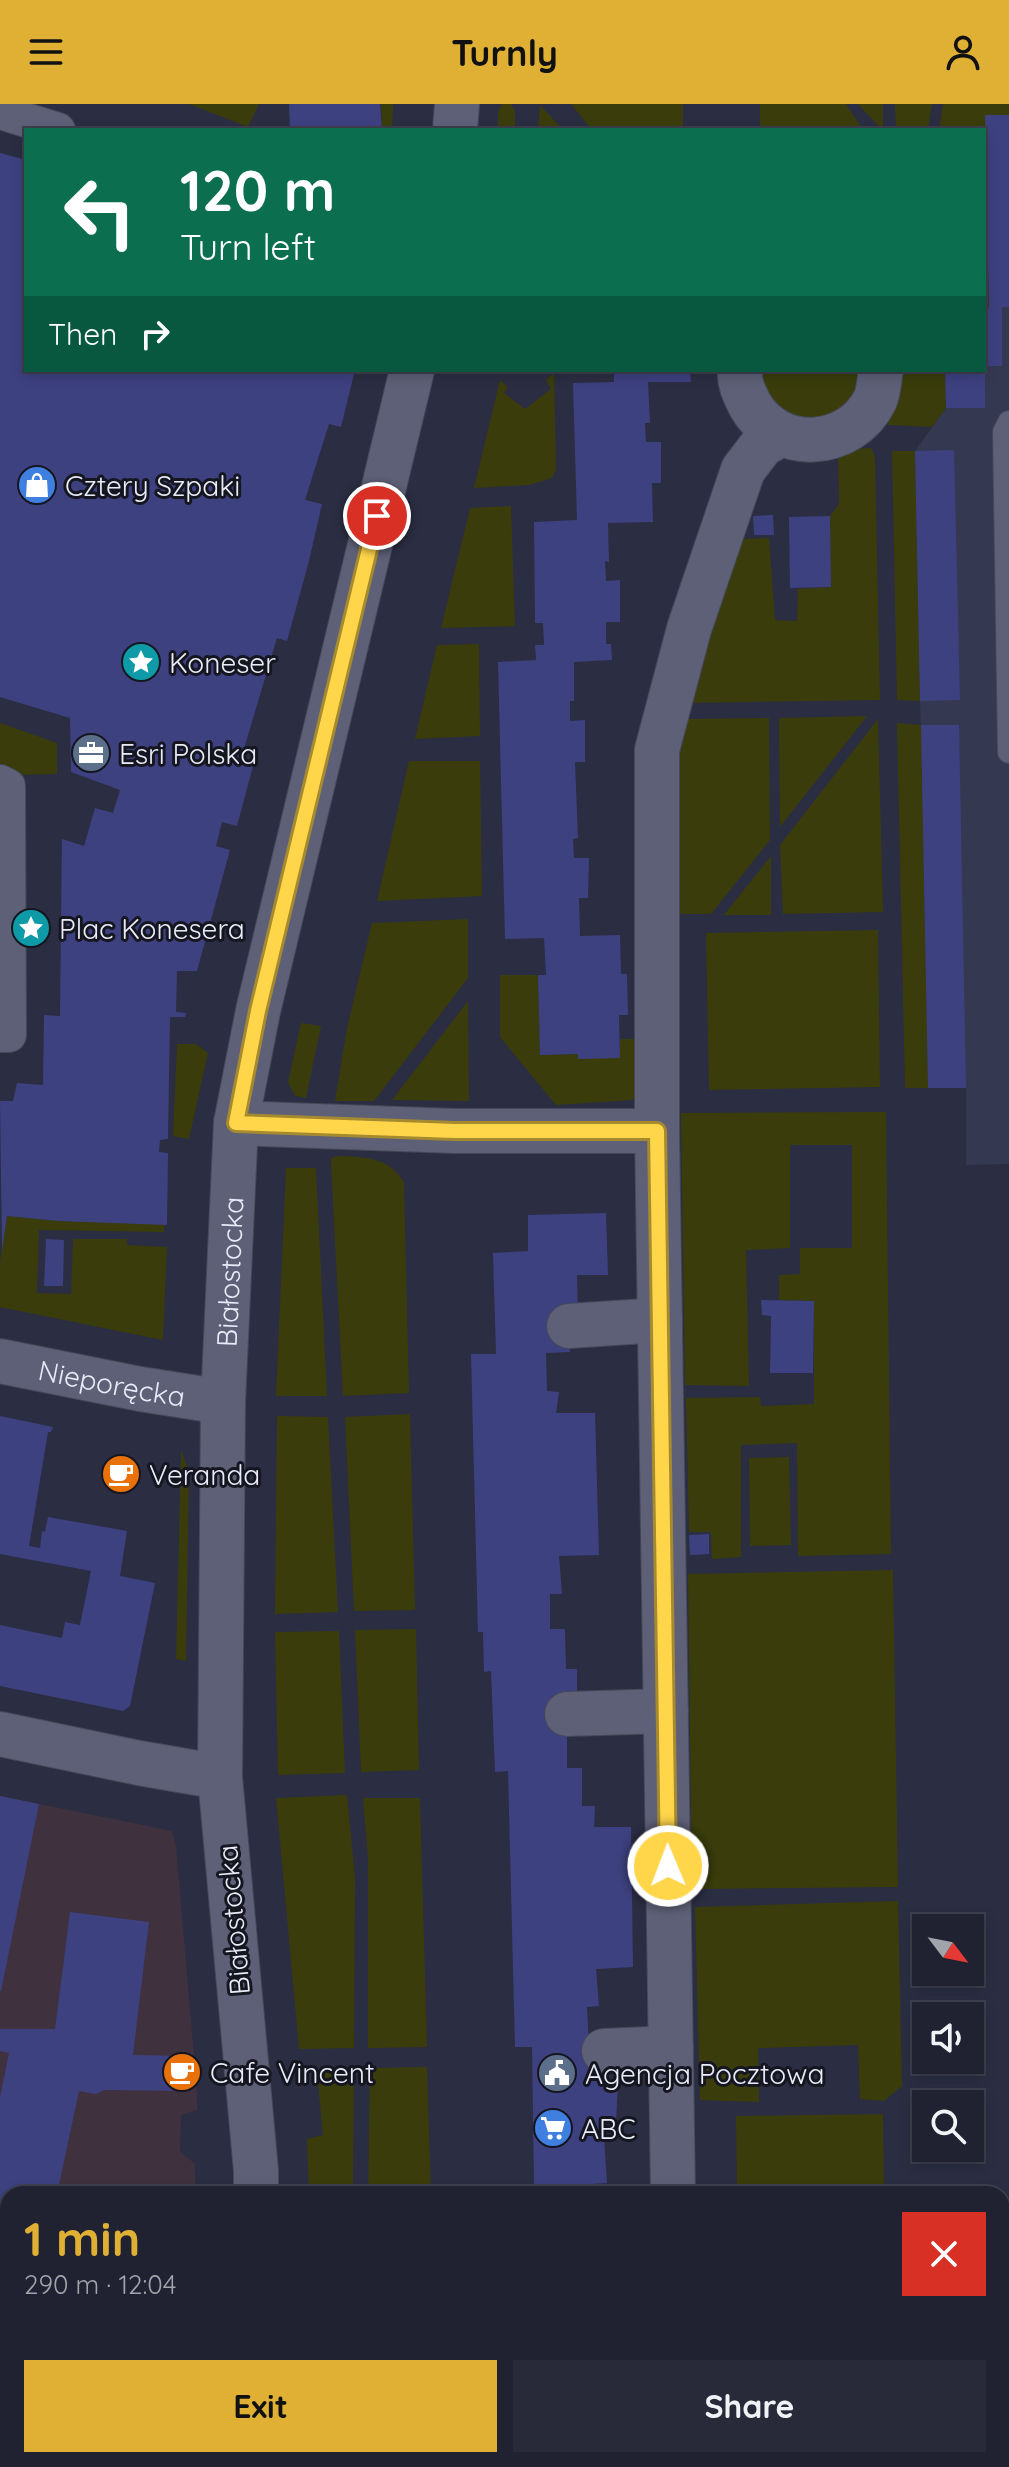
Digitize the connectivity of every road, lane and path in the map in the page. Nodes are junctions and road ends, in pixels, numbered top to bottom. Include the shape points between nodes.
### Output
1 (457, 104) edge
2 (0, 112) edge
3 (52, 128) edge
4 (455, 128) edge
5 (412, 372) edge
6 (740, 372) edge
7 (881, 372) edge
8 (1009, 422) edge
9 (781, 434) junction
10 (1009, 752) edge
11 (0, 782) edge
12 (0, 1035) edge
13 (236, 1123) junction
14 (657, 1131) junction
15 (660, 1320) junction
16 (569, 1326) dead end
17 (0, 1361) edge
18 (223, 1402) junction
19 (666, 1711) junction
20 (567, 1714) dead end
21 (0, 1734) edge
22 (220, 1777) junction
23 (671, 2048) junction
24 (604, 2051) dead end
25 (255, 2186) edge
26 (673, 2186) edge

1 - 4 street
2 - 3 street
5 - 13 street, Białostocka via 258,1011
6 - 9 street via 744,394 757,416
7 - 9 street via 877,397 852,428 829,439 804,441
8 - 10 lane via 1004,432
9 - 14 street via 762,445 743,470 689,629 657,750
11 - 12 street via 8,786 9,1035
13 - 14 street
13 - 18 street, Białostocka
14 - 15 street
15 - 16 street
15 - 19 street
17 - 18 street, Nieporęcka
18 - 22 street, Białostocka
19 - 20 street
19 - 23 street
21 - 22 street
22 - 25 street, Białostocka
23 - 24 street
23 - 26 street

